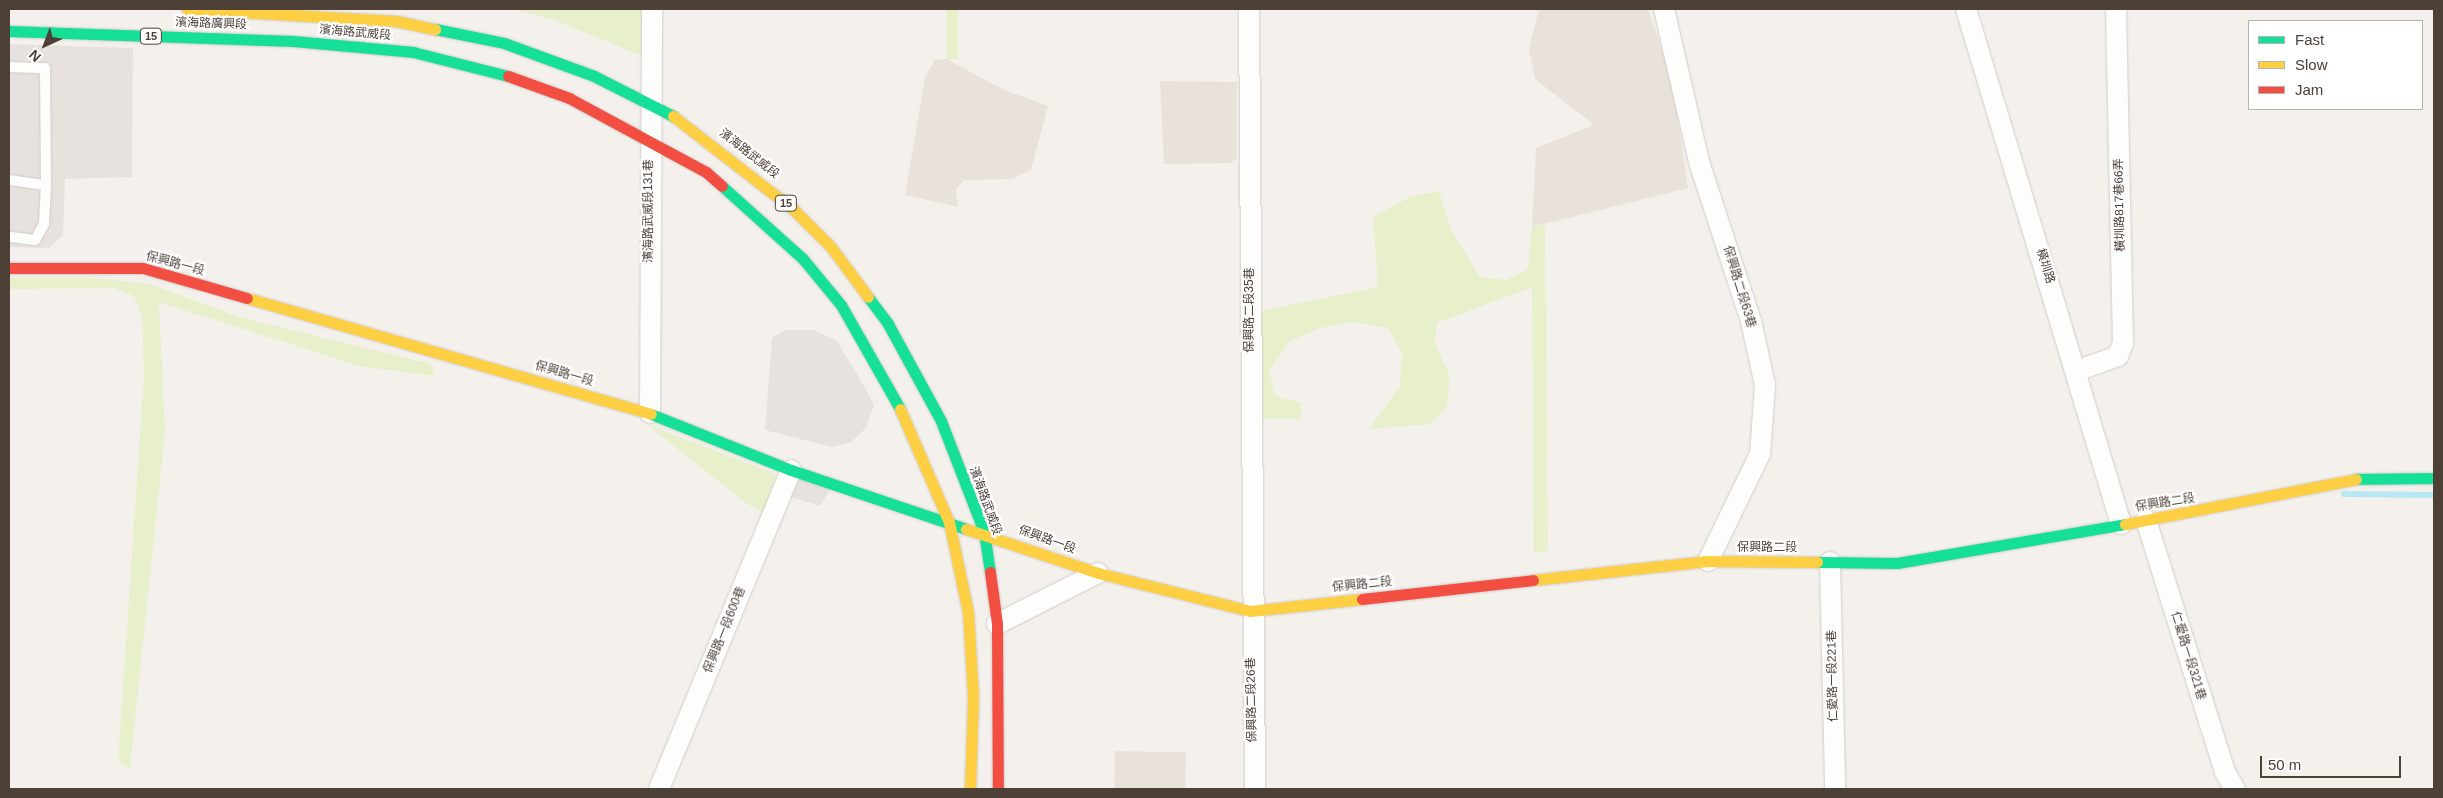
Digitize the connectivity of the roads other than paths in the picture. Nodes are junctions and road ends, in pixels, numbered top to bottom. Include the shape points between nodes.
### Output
1 (187, 9) edge
2 (652, 9) edge
3 (1249, 9) edge
4 (1664, 9) edge
5 (1966, 9) edge
6 (2116, 9) edge
7 (9, 31) edge
8 (293, 41) joint
9 (9, 67) edge
10 (650, 102) junction
11 (649, 137) junction
12 (9, 180) edge
13 (46, 185) junction
14 (9, 238) edge
15 (9, 268) edge
16 (2076, 371) junction
17 (650, 413) junction
18 (791, 470) junction
19 (2434, 478) edge
20 (2146, 520) junction
21 (949, 522) junction
22 (2121, 524) junction
23 (984, 532) junction
24 (1708, 561) junction
25 (1830, 562) junction
26 (1098, 573) junction
27 (1250, 611) junction
28 (997, 624) junction
29 (659, 789) edge
30 (970, 789) edge
31 (998, 789) edge
32 (1254, 789) edge
33 (1835, 789) edge
34 (2235, 789) edge

1 - 10 main road, 濱海路武威段 / 15 via 396,21 459,32 553,60
2 - 10 street, 濱海路武威段131巷
3 - 27 street, 保興路二段35巷
4 - 24 street, 保興路二段63巷 via 1699,162 1751,321 1764,385 1760,454
5 - 16 street, 橫圳路
6 - 16 street, 橫圳路817巷66弄 via 2123,343 2118,356
7 - 8 main road, 濱海路廣興段 / 15
8 - 11 main road, 濱海路武威段 / 15 via 413,52 494,71 569,98
9 - 13 lane via 45,68
10 - 11 street, 濱海路武威段131巷
10 - 23 main road, 濱海路武威段 / 15 via 686,123 762,180 831,247 861,284 941,421
11 - 17 street, 濱海路武威段131巷
11 - 21 main road, 濱海路武威段 / 15 via 706,172 758,216 803,259 841,305 876,360
12 - 13 lane
13 - 14 lane via 44,224 35,240
15 - 17 main road, 保興路一段 via 143,268
16 - 22 street, 橫圳路
17 - 18 main road, 保興路一段
18 - 21 main road, 保興路一段
18 - 29 street, 保興路一段600巷
19 - 20 main road, 保興路二段 via 2364,477
20 - 22 main road, 保興路二段
20 - 34 street, 仁愛路一段321巷 via 2225,772
21 - 23 main road, 保興路一段
21 - 30 main road, 濱海路武威段 / 15 via 968,612 973,696
22 - 25 main road, 保興路二段 via 1944,557 1897,563
23 - 26 main road, 保興路一段
23 - 28 main road, 濱海路武威段 / 15
24 - 25 main road, 保興路二段
24 - 27 main road, 保興路二段
25 - 33 street, 仁愛路一段221巷
26 - 27 main road, 保興路二段
26 - 28 street
27 - 32 street, 保興路二段26巷
28 - 31 main road, 濱海路武威段 / 15

